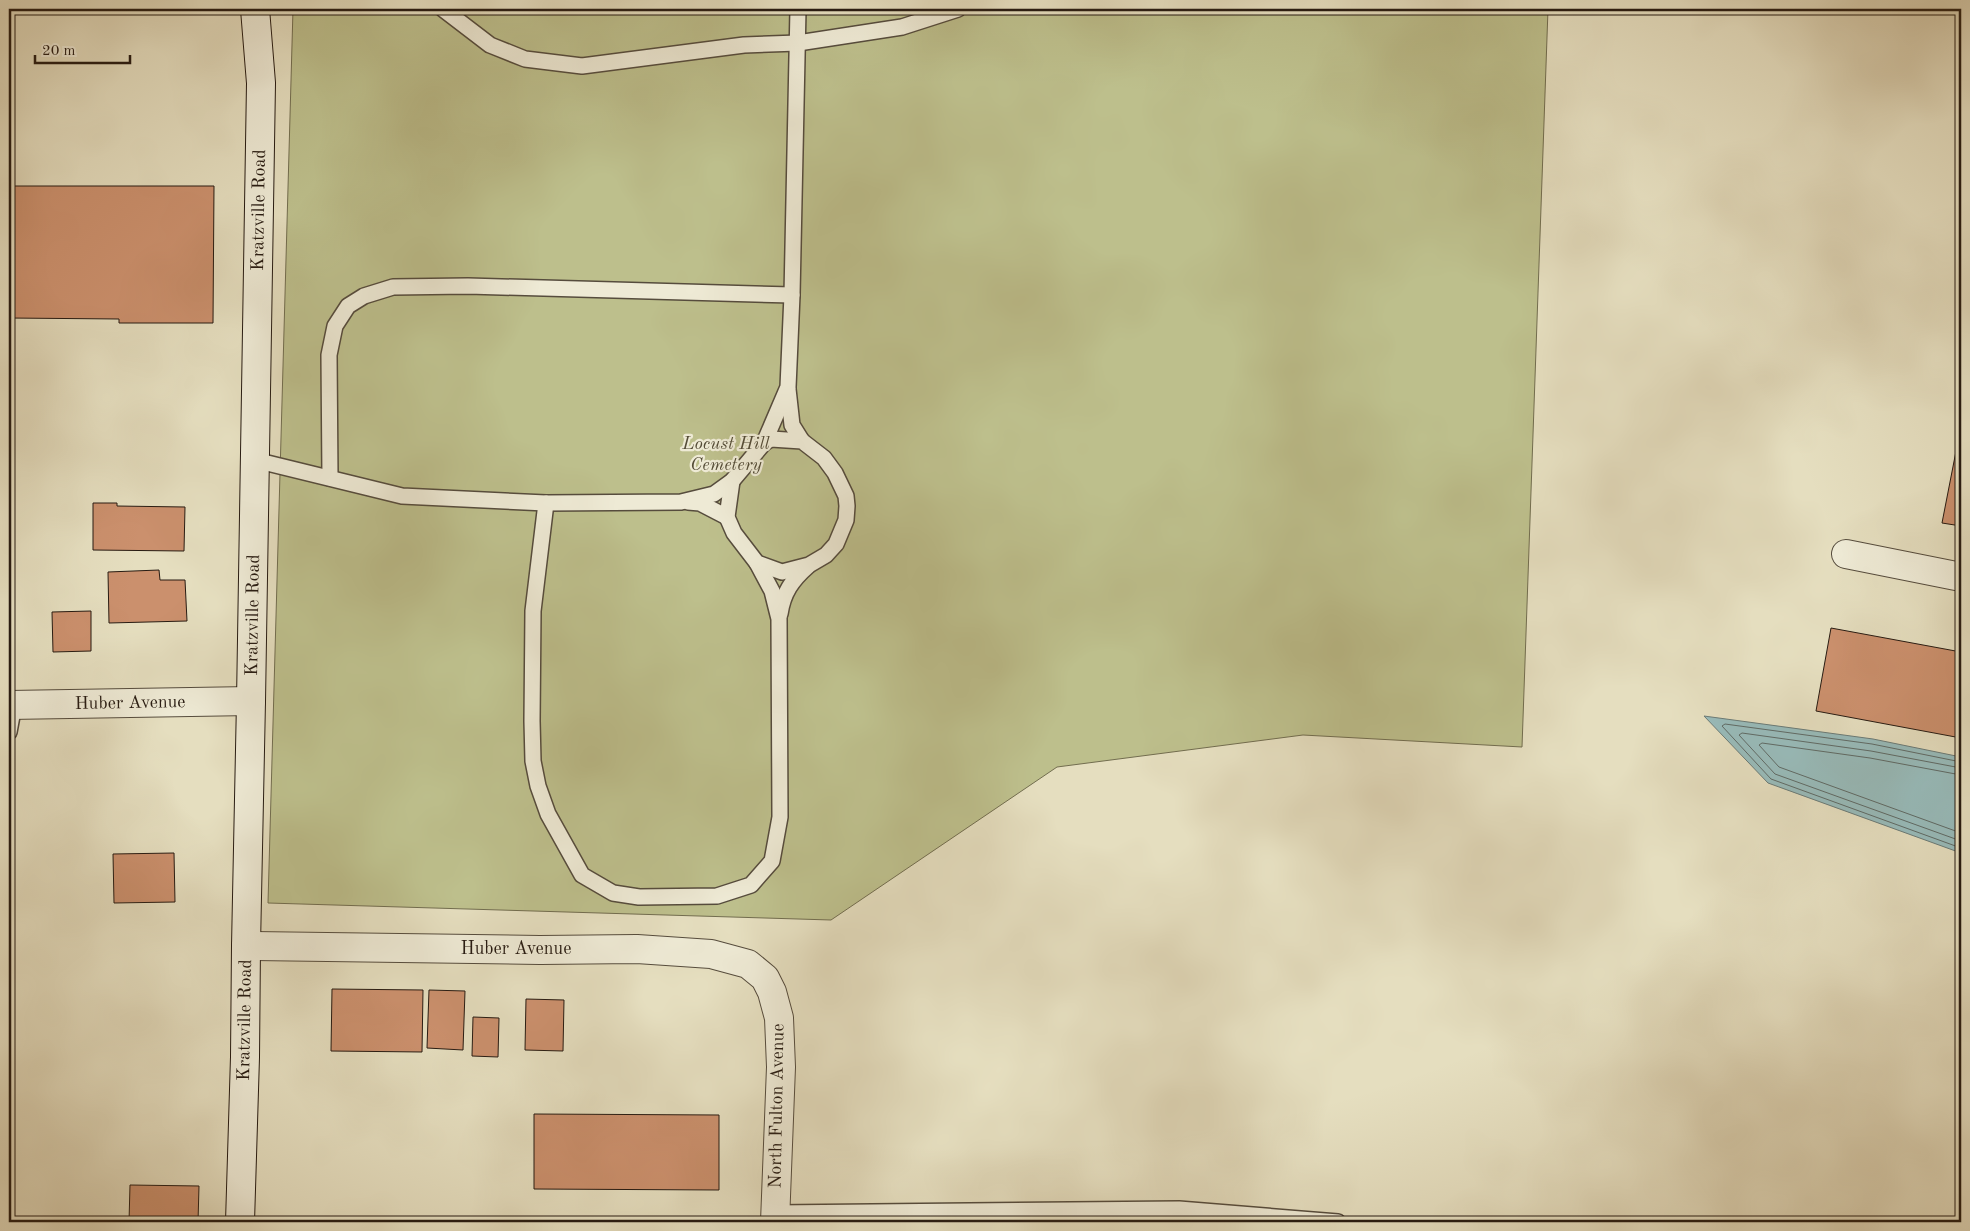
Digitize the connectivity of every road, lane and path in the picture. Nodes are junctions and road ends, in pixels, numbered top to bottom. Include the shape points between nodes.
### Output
1 (255, 9) edge
2 (442, 9) edge
3 (798, 9) edge
4 (958, 9) edge
5 (798, 43) junction
6 (792, 295) junction
7 (788, 387) junction
8 (802, 441) junction
9 (764, 443) junction
10 (255, 460) junction
11 (330, 478) junction
12 (732, 481) junction
13 (681, 502) junction
14 (546, 503) junction
15 (726, 517) junction
16 (1846, 554) dead end
17 (757, 563) junction
18 (809, 565) junction
19 (1961, 577) edge
20 (779, 619) junction
21 (252, 700) junction
22 (11, 705) edge
23 (9, 732) edge
24 (246, 946) junction
25 (772, 992) joint
26 (775, 1217) edge
27 (240, 1222) edge
28 (1338, 1222) edge

1 - 10 main road, Kratzville Road via 261,83
2 - 5 lane via 490,45 525,59 582,66 744,45
3 - 5 lane
4 - 5 lane via 902,27
5 - 6 lane
6 - 7 lane
6 - 11 lane via 468,286 394,287 364,296 348,306 335,326 329,355
7 - 8 lane via 792,425
7 - 9 lane
8 - 9 lane via 771,439
8 - 18 lane via 824,458 835,473 847,506 846,520 836,544 826,555
9 - 12 lane
10 - 11 lane
10 - 21 main road, Kratzville Road
11 - 14 lane via 402,496
12 - 13 lane via 714,494
12 - 15 lane
13 - 14 lane
13 - 15 lane via 700,503
14 - 20 lane via 533,611 533,761 548,814 582,875 613,893 639,897 717,896 751,885 772,861 780,817
15 - 17 lane
16 - 19 main road
17 - 18 lane via 782,572
17 - 20 lane via 772,590
18 - 20 lane via 798,574 782,598
21 - 22 main road, Huber Avenue
21 - 24 main road, Kratzville Road
22 - 23 lane
24 - 25 main road, Huber Avenue via 637,949 711,954 748,964 765,978
24 - 27 main road, Kratzville Road
25 - 26 main road, North Fulton Avenue via 779,1018 781,1067
26 - 28 lane via 1180,1209

